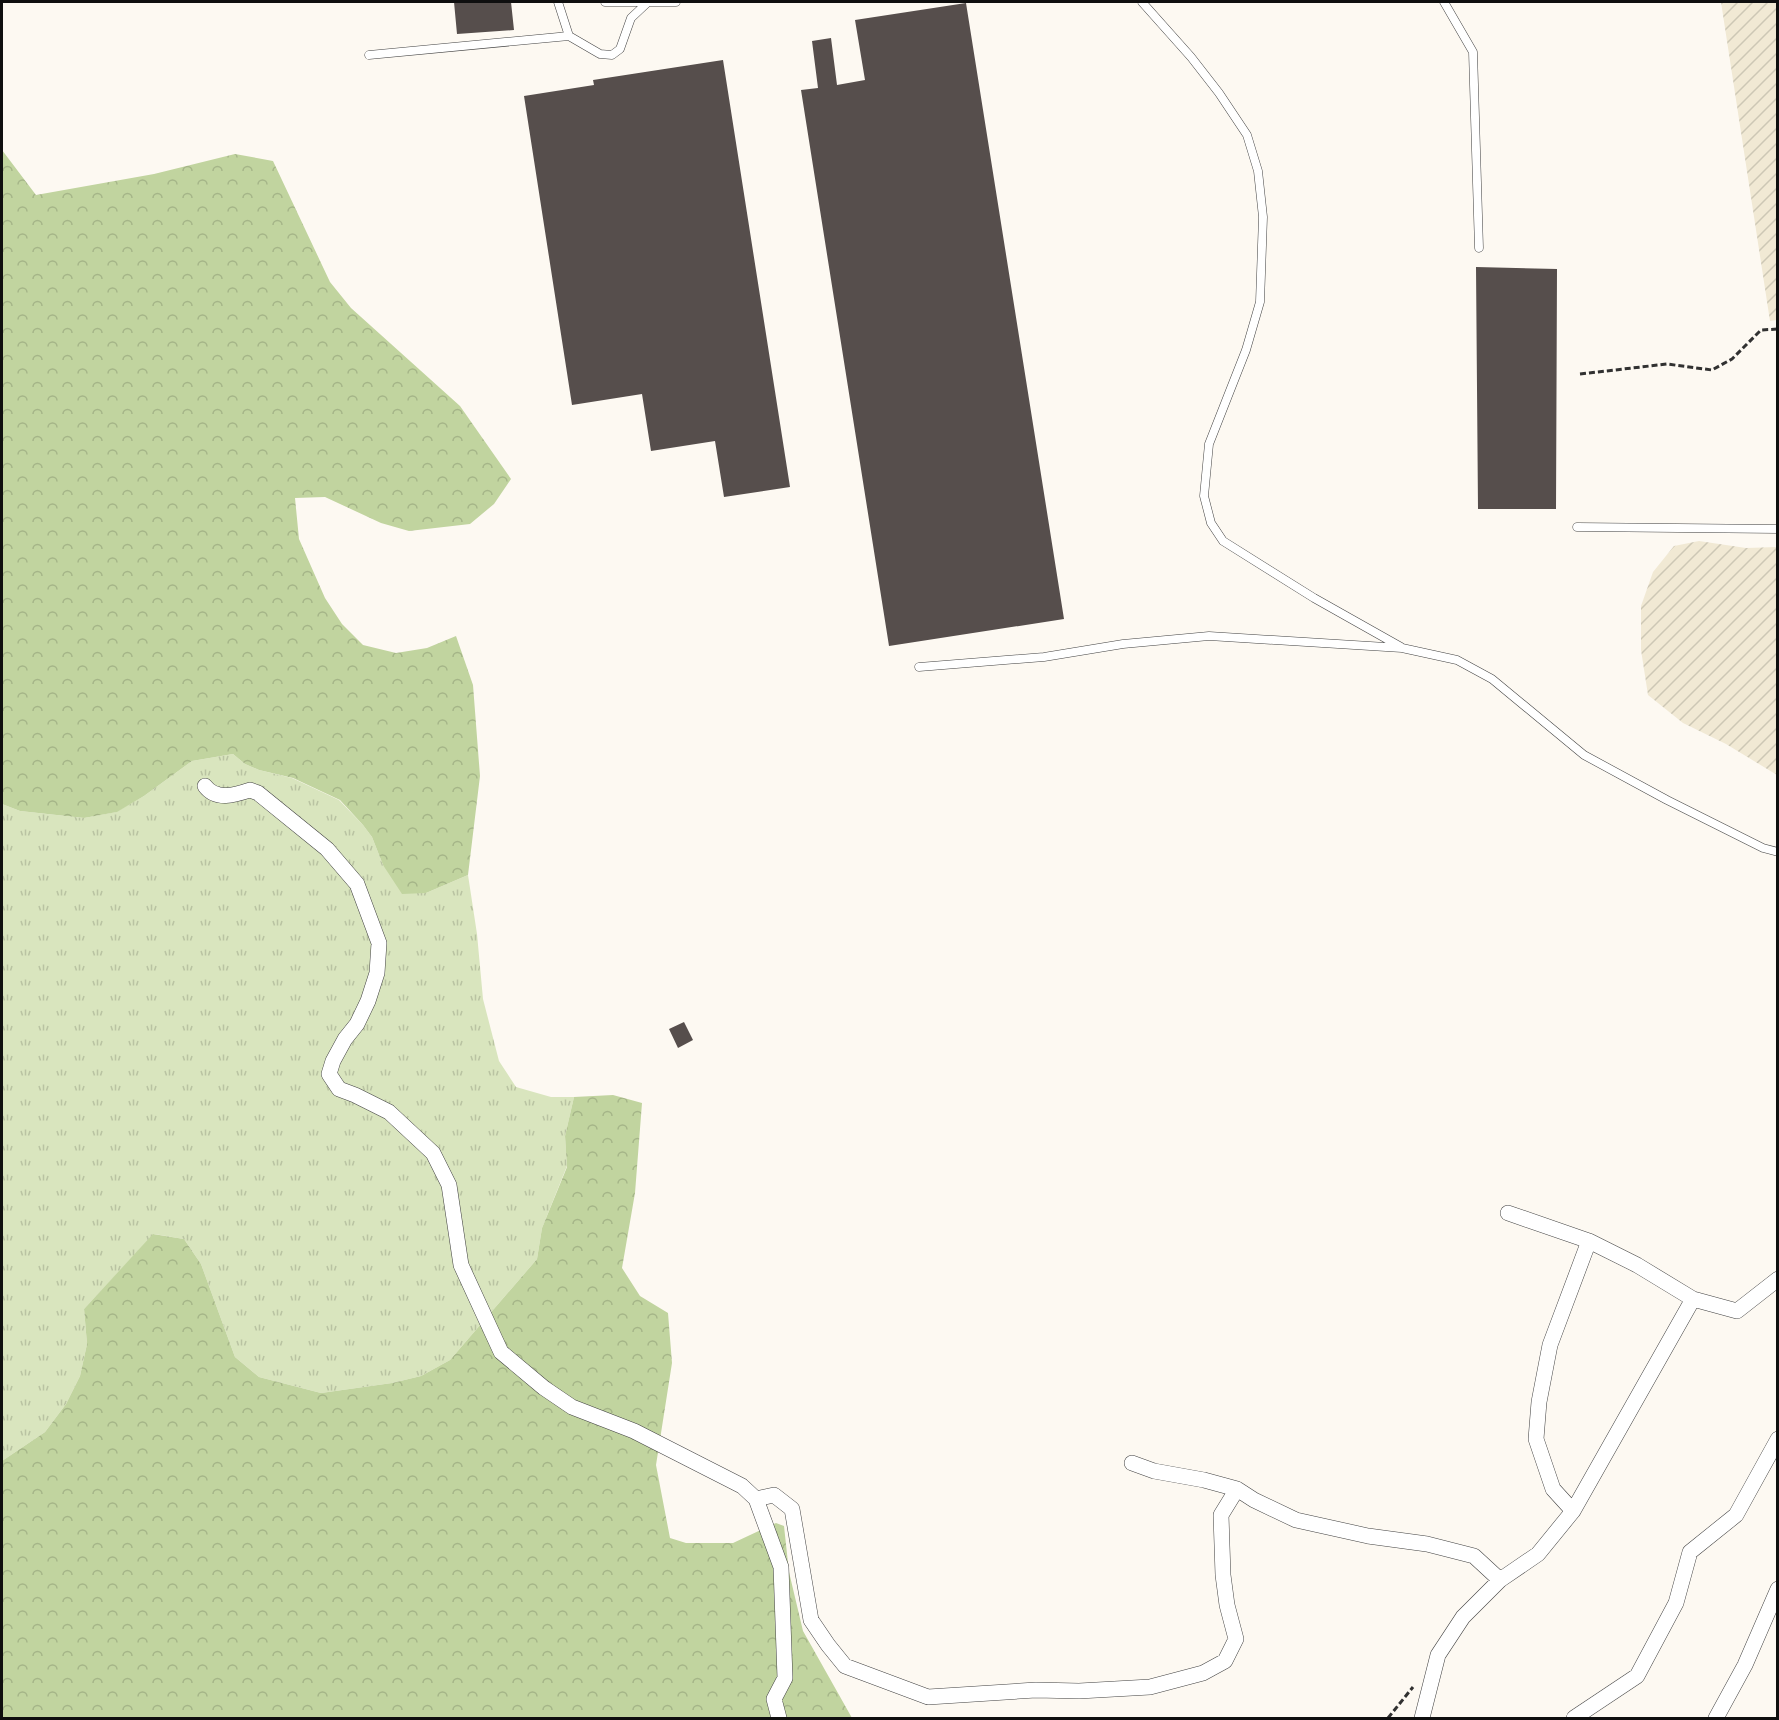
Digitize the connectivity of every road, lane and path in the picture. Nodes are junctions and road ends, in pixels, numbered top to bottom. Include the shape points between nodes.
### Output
1 (558, 2) edge
2 (605, 2) edge
3 (676, 2) edge
4 (1142, 2) edge
5 (1444, 2) edge
6 (647, 3) edge
7 (569, 36) junction
8 (369, 55) dead end
9 (1479, 248) dead end
10 (1778, 329) edge
11 (1580, 374) dead end
12 (1577, 527) dead end
13 (1778, 529) edge
14 (1402, 648) junction
15 (919, 667) dead end
16 (205, 786) dead end
17 (1778, 852) edge
18 (1508, 1213) dead end
19 (1589, 1241) junction
20 (1778, 1279) edge
21 (1693, 1299) junction
22 (1778, 1439) edge
23 (1132, 1464) dead end
24 (1237, 1489) junction
25 (756, 1499) junction
26 (1573, 1512) junction
27 (1500, 1580) junction
28 (1778, 1589) edge
29 (779, 1719) edge
30 (1422, 1719) edge
31 (1574, 1719) edge
32 (1716, 1719) edge

1 - 7 lane
2 - 6 lane
3 - 6 lane
4 - 14 lane via 1219,93 1247,135 1258,171 1263,217 1260,302 1246,350 1209,444 1204,496 1211,523 1223,541
5 - 9 lane via 1473,52
6 - 7 lane via 631,18 620,49 612,55 600,54
7 - 8 lane
10 - 11 path via 1761,330 1732,359 1712,370 1667,364
12 - 13 lane
14 - 15 lane via 1209,636 1044,657
14 - 17 lane via 1457,660 1492,679 1584,755 1667,800
16 - 25 street via 218,795 250,790 258,793 327,849 357,884 379,943 376,974 357,1024 345,1039 329,1074 339,1089 389,1112 433,1153 448,1185 461,1265 501,1352 572,1407 634,1431 742,1486
18 - 19 street
19 - 21 street
19 - 26 street via 1550,1345 1536,1439 1553,1489
20 - 21 street via 1737,1311
21 - 26 street
22 - 31 street via 1736,1515 1690,1552 1676,1603 1636,1676
23 - 24 street
24 - 25 street via 1221,1515 1223,1575 1236,1639 1225,1660 1203,1672 1150,1687 928,1697 845,1666 811,1620 792,1509 774,1495
24 - 27 street via 1296,1520 1474,1556
25 - 29 street via 781,1567 784,1678 774,1699
26 - 27 street via 1538,1554
27 - 30 street via 1463,1617 1438,1655
28 - 32 street

